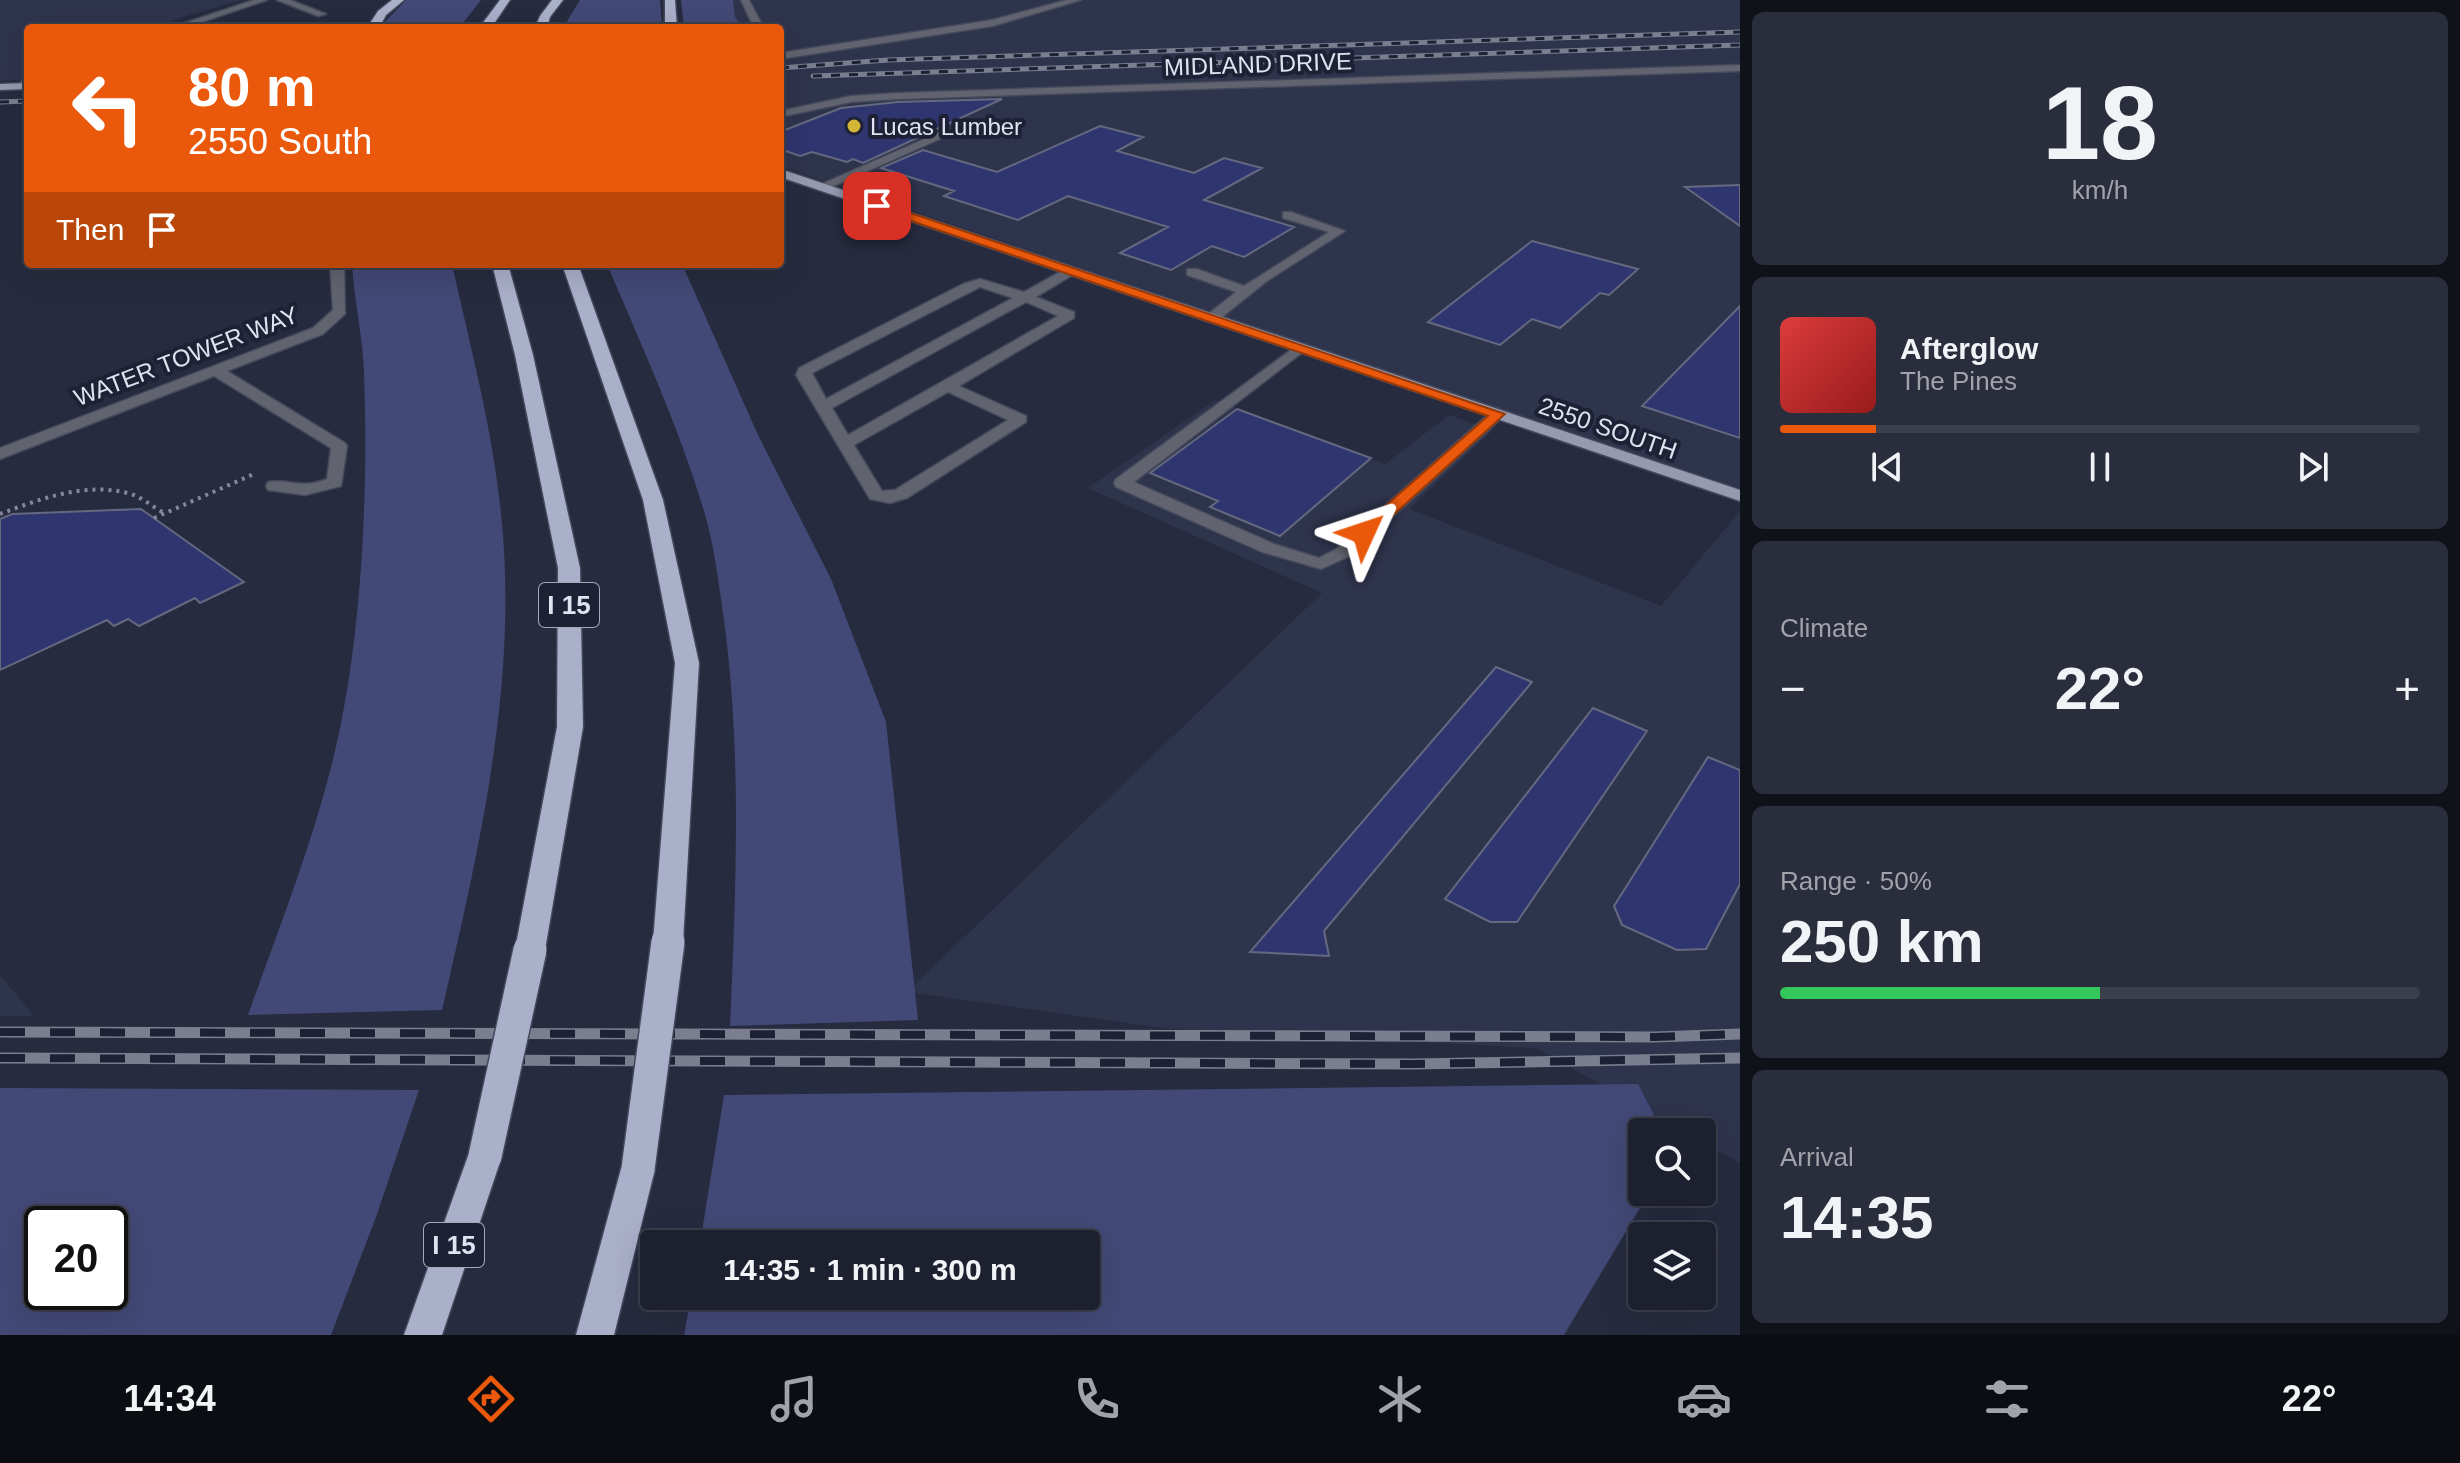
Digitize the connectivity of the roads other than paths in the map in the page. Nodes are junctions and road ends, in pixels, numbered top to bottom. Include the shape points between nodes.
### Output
1 (263, 0) edge
2 (281, 0) edge
3 (399, 0) edge
4 (505, 0) edge
5 (558, 0) edge
6 (670, 0) edge
7 (745, 0) edge
8 (1077, 0) edge
9 (321, 14) dead end
10 (188, 24) edge
11 (375, 24) edge
12 (488, 24) edge
13 (542, 24) edge
14 (671, 24) edge
15 (757, 24) edge
16 (784, 55) edge
17 (1740, 68) edge
18 (24, 84) edge
19 (0, 87) edge
20 (784, 113) edge
21 (947, 132) dead end
22 (784, 174) edge
23 (821, 187) junction
24 (1287, 215) dead end
25 (337, 268) edge
26 (501, 268) edge
27 (571, 268) edge
28 (1072, 271) junction
29 (1192, 272) dead end
30 (1246, 291) junction
31 (1025, 297) junction
32 (1212, 318) junction
33 (1299, 348) junction
34 (216, 371) junction
35 (947, 386) junction
36 (823, 407) junction
37 (1498, 414) junction
38 (845, 443) junction
39 (0, 454) edge
40 (274, 486) dead end
41 (1740, 496) edge
42 (423, 1335) edge
43 (595, 1335) edge

1 - 10 street
2 - 9 street
3 - 11 highway
4 - 12 highway
5 - 13 highway
6 - 14 highway
7 - 15 street
8 - 16 street via 993,23
17 - 20 street, MIDLAND DRIVE via 898,96 851,99
18 - 19 main road
21 - 23 street
22 - 23 main road, 2550 SOUTH
23 - 28 main road, 2550 SOUTH
24 - 30 street via 1339,231
25 - 34 street, WATER TOWER WAY via 340,311 318,331
26 - 42 highway, I 15, bridge via 569,568 570,727 530,950 485,1156
27 - 43 highway, bridge via 653,500 687,663 668,942 638,1169
28 - 31 street
28 - 32 main road, 2550 SOUTH
29 - 30 street
30 - 32 street
31 - 35 street via 1069,315
31 - 36 street
31 - 36 street via 974,284 811,367 804,375
32 - 33 main road, 2550 SOUTH
33 - 37 main road, 2550 SOUTH
33 - 37 street via 1122,483 1258,543 1321,564 1342,553
34 - 39 street, WATER TOWER WAY
34 - 40 street via 339,446 335,482 296,493
35 - 38 street
35 - 38 street via 1020,419 890,498 876,495
36 - 38 street
37 - 41 main road, 2550 SOUTH

